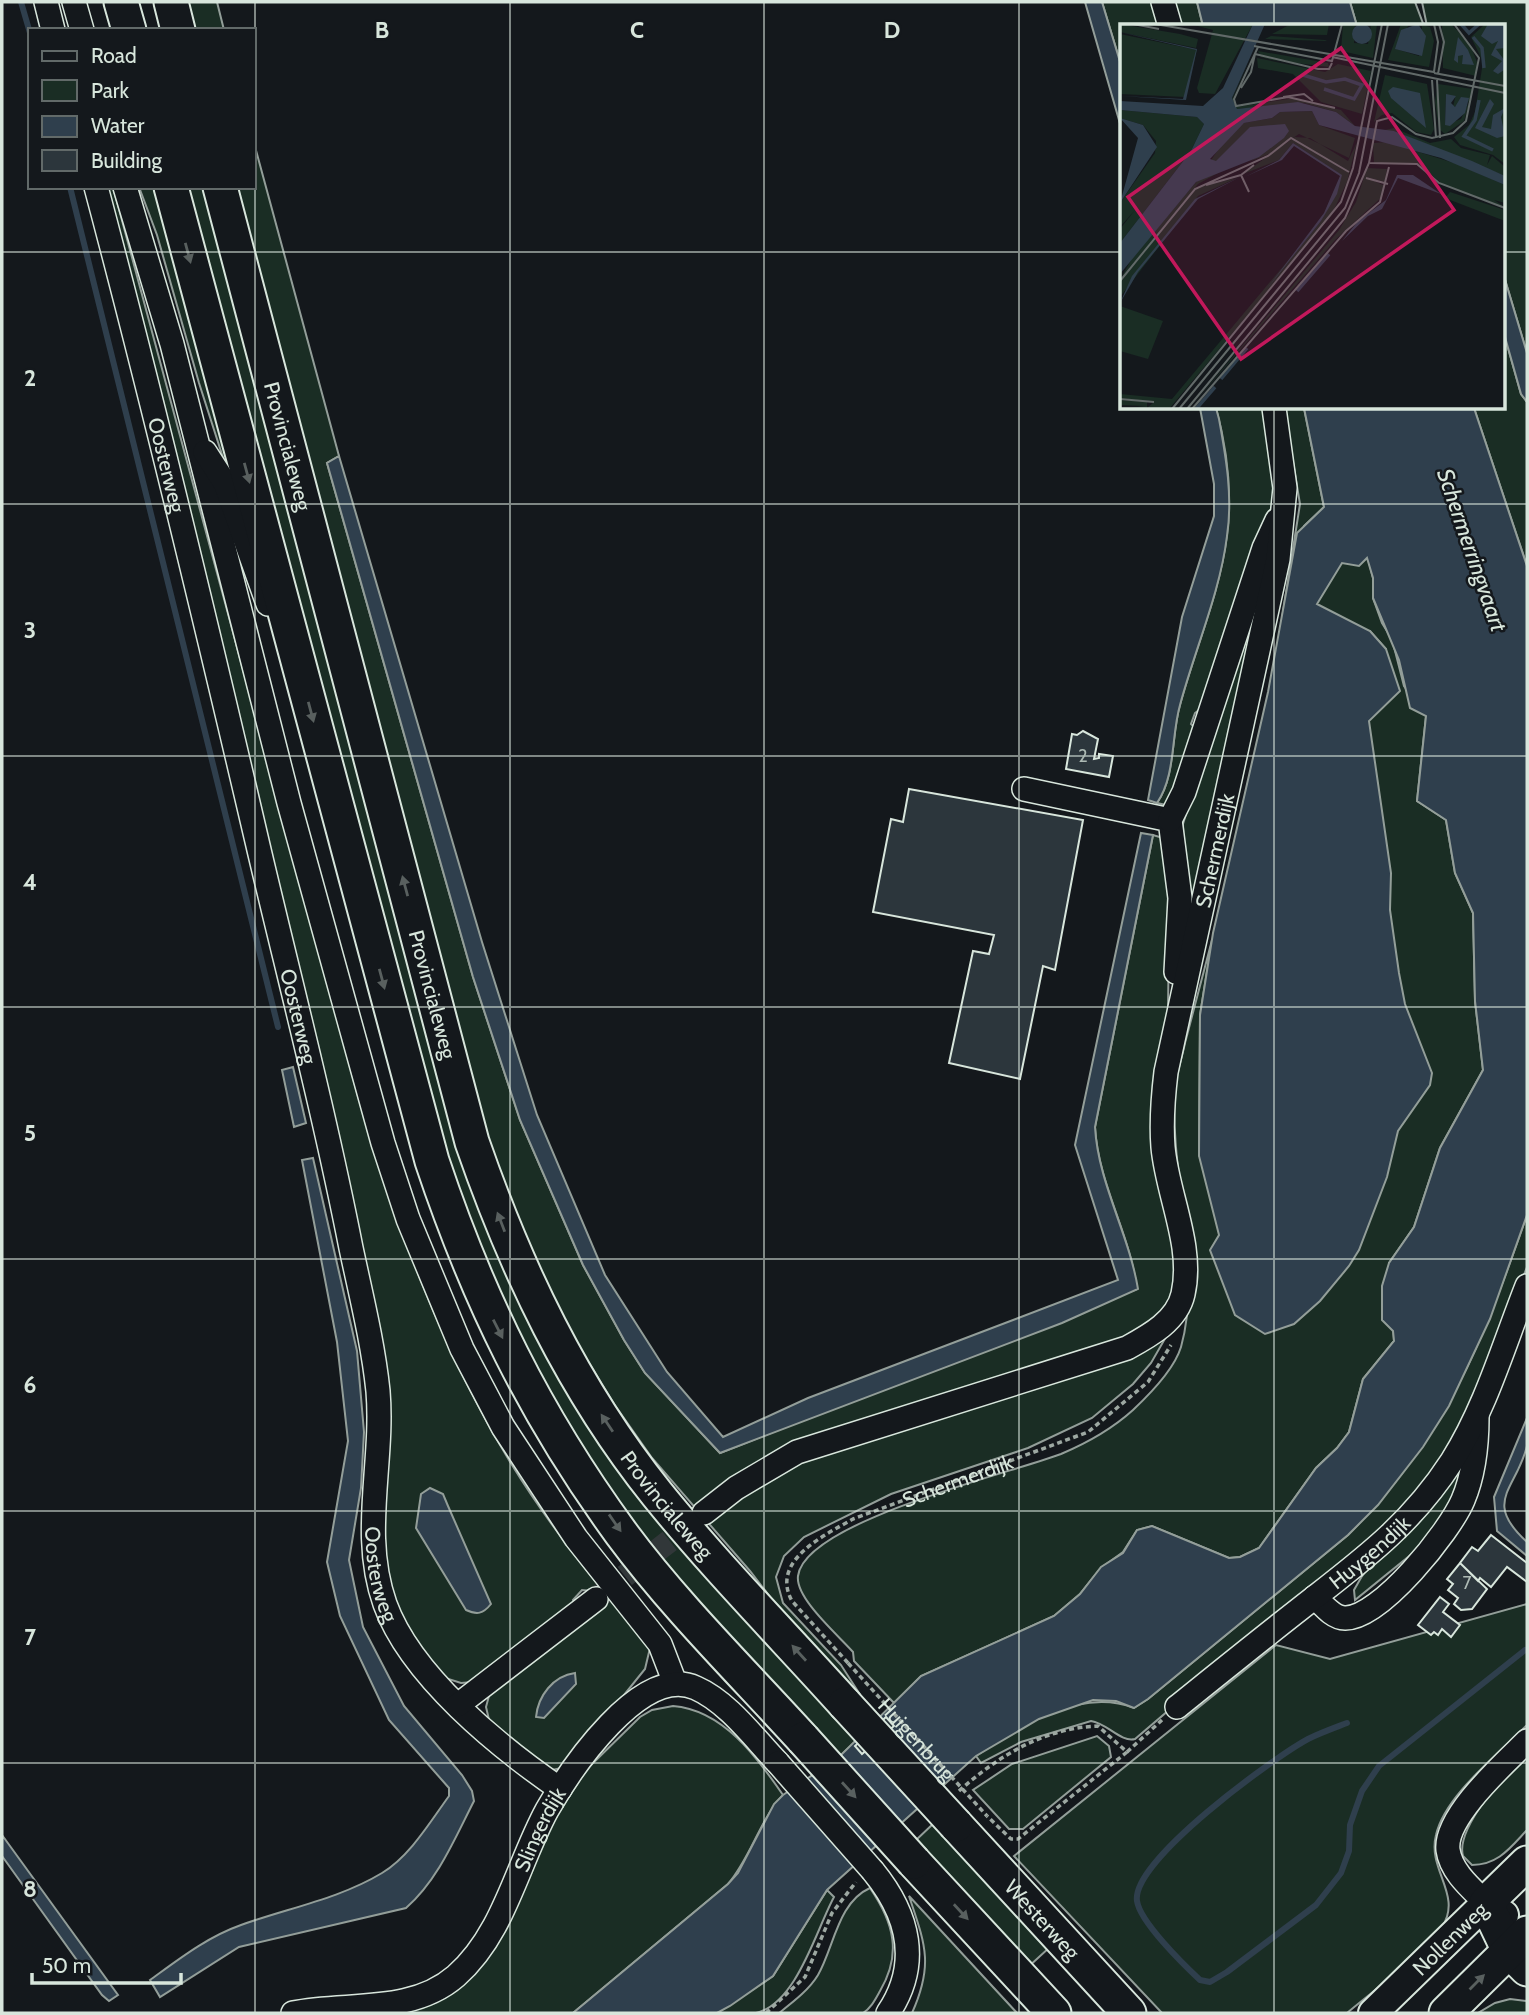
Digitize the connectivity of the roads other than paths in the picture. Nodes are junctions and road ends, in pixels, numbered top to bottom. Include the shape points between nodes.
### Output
1 (46, 2) edge
2 (74, 2) edge
3 (121, 2) edge
4 (171, 2) edge
5 (1163, 2) edge
6 (1169, 24) edge
7 (52, 28) edge
8 (81, 28) edge
9 (128, 28) edge
10 (178, 28) edge
11 (97, 189) edge
12 (126, 189) edge
13 (172, 189) edge
14 (221, 189) edge
15 (1274, 410) edge
16 (194, 434) junction
17 (1284, 504) junction
18 (293, 646) junction
19 (1024, 789) dead end
20 (1170, 820) junction
21 (1171, 1041) junction
22 (1527, 1286) edge
23 (1477, 1414) junction
24 (704, 1513) tunnel mouth
25 (1315, 1597) junction
26 (596, 1599) tunnel mouth
27 (675, 1683) junction
28 (458, 1704) junction
29 (845, 1704) joint
30 (1177, 1707) road end
31 (1527, 1741) edge
32 (560, 1789) junction
33 (971, 1820) joint
34 (1527, 1863) edge
35 (1486, 1903) junction
36 (1523, 1946) edge
37 (293, 2013) edge
38 (888, 2013) edge
39 (1054, 2013) edge
40 (1129, 2013) edge
41 (1373, 2013) edge
42 (1446, 2013) edge

1 - 7 street
2 - 8 street
3 - 9 highway
4 - 10 highway
5 - 6 street
11 - 28 street, Oosterweg via 148,383 348,1230 378,1392 373,1553 378,1579 401,1636
12 - 16 street
13 -> 18 highway
29 -> 14 highway, Provincialeweg via 649,1482 581,1385 512,1249 472,1142
15 - 17 street, Schermerdijk via 1284,466
16 - 18 street via 225,483 268,604
16 - 27 street via 383,1143 430,1278 503,1427 570,1530 660,1644
17 - 20 street via 1264,548 1184,792
17 - 21 street, Schermerdijk via 1279,559
18 -> 39 highway, bridge via 432,1161 478,1288 539,1407 622,1534
19 - 20 street
20 - 21 street via 1180,898
21 - 24 street, Schermerdijk via 1163,1149 1179,1224 1184,1281 1183,1296 1163,1326 1127,1348 797,1452
22 - 23 street, Huygendijk
23 - 25 street, Huygendijk via 1452,1461 1395,1533
23 - 25 street via 1477,1449 1463,1500 1445,1532 1360,1616 1343,1618
25 - 30 street, Huygendijk
26 - 28 street
27 - 32 street, Slingerdijk via 643,1694 626,1708
27 - 38 street, bridge via 695,1687 715,1700 778,1763 873,1871 899,1908 909,1953 904,1983
28 - 32 street, Oosterweg via 500,1747
29 - 33 highway, Huigenbrug, bridge
31 - 35 street via 1456,1820 1448,1845 1458,1872
32 - 37 street, Slingerdijk via 490,1934 454,1978 410,2000
33 - 40 highway, Westerweg
34 - 35 highway, Nollenweg
35 - 36 highway
35 - 41 main road, Nollenweg
42 -> 36 highway

